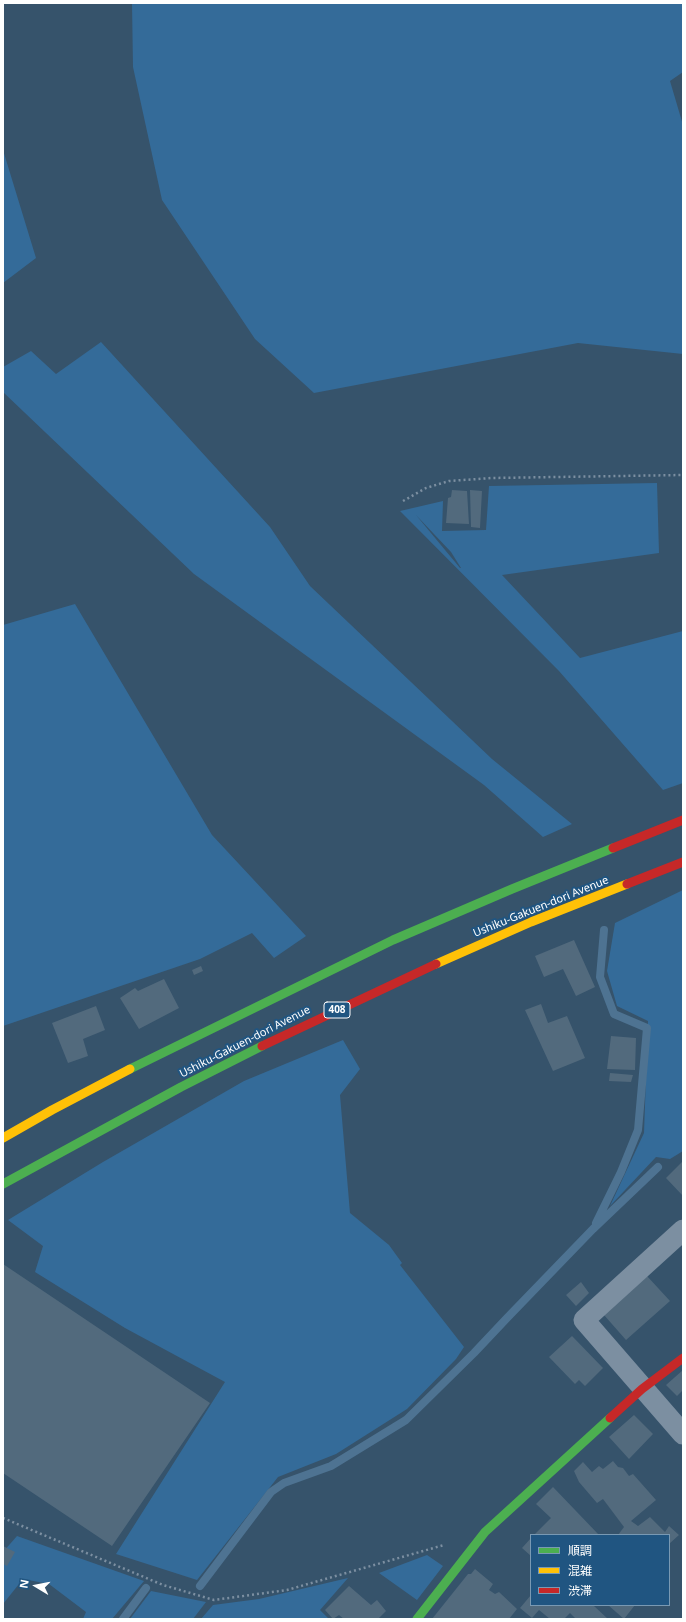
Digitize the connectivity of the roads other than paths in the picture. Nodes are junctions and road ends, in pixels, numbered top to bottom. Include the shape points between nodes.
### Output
1 (683, 820) edge
2 (683, 862) edge
3 (3, 1138) edge
4 (3, 1184) edge
5 (683, 1230) edge
6 (683, 1358) edge
7 (642, 1389) junction
8 (683, 1434) edge
9 (417, 1619) edge

1 - 3 main road via 393,940 165,1050
2 - 4 main road, Ushiku-Gakuen-dori Avenue / 408 via 531,922 293,1030
5 - 7 street via 584,1320
6 - 7 main road
7 - 8 street
7 - 9 main road via 486,1532

